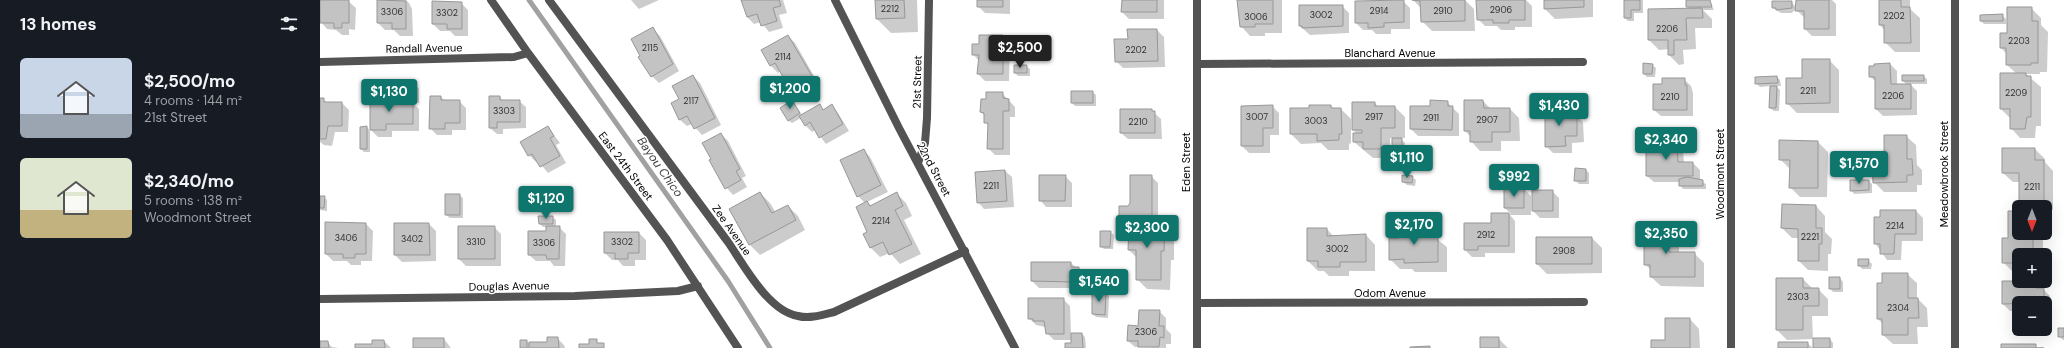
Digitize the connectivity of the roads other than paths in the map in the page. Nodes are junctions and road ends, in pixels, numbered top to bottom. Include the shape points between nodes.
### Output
1 (491, 0) edge
2 (550, 0) edge
3 (835, 0) edge
4 (929, 0) edge
5 (1197, 0) edge
6 (1732, 0) edge
7 (1955, 0) edge
8 (528, 53) junction
9 (320, 62) edge
10 (1583, 62) dead end
11 (1198, 64) junction
12 (918, 163) junction
13 (965, 251) junction
14 (698, 286) junction
15 (320, 299) edge
16 (1584, 302) dead end
17 (1197, 303) junction
18 (738, 348) edge
19 (1016, 348) edge
20 (1197, 348) edge
21 (1732, 348) edge
22 (1955, 348) edge

1 - 8 street, East 24th Street
2 - 13 street, Zee Avenue via 728,242 753,280 774,304 785,312 812,317 834,312
3 - 12 street, 22nd Street
4 - 12 street, 21st Street via 927,118 925,143
5 - 11 street, Eden Street
6 - 21 street, Woodmont Street
7 - 22 street, Meadowbrook Street
8 - 9 street, Randall Avenue via 514,57
8 - 14 street, East 24th Street via 667,240
10 - 11 street, Blanchard Avenue
11 - 17 street, Eden Street
12 - 13 street, 22nd Street
13 - 19 street, 22nd Street
14 - 15 street, Douglas Avenue via 678,291 575,296
14 - 18 street, East 24th Street
16 - 17 street, Odom Avenue
17 - 20 street, Eden Street

